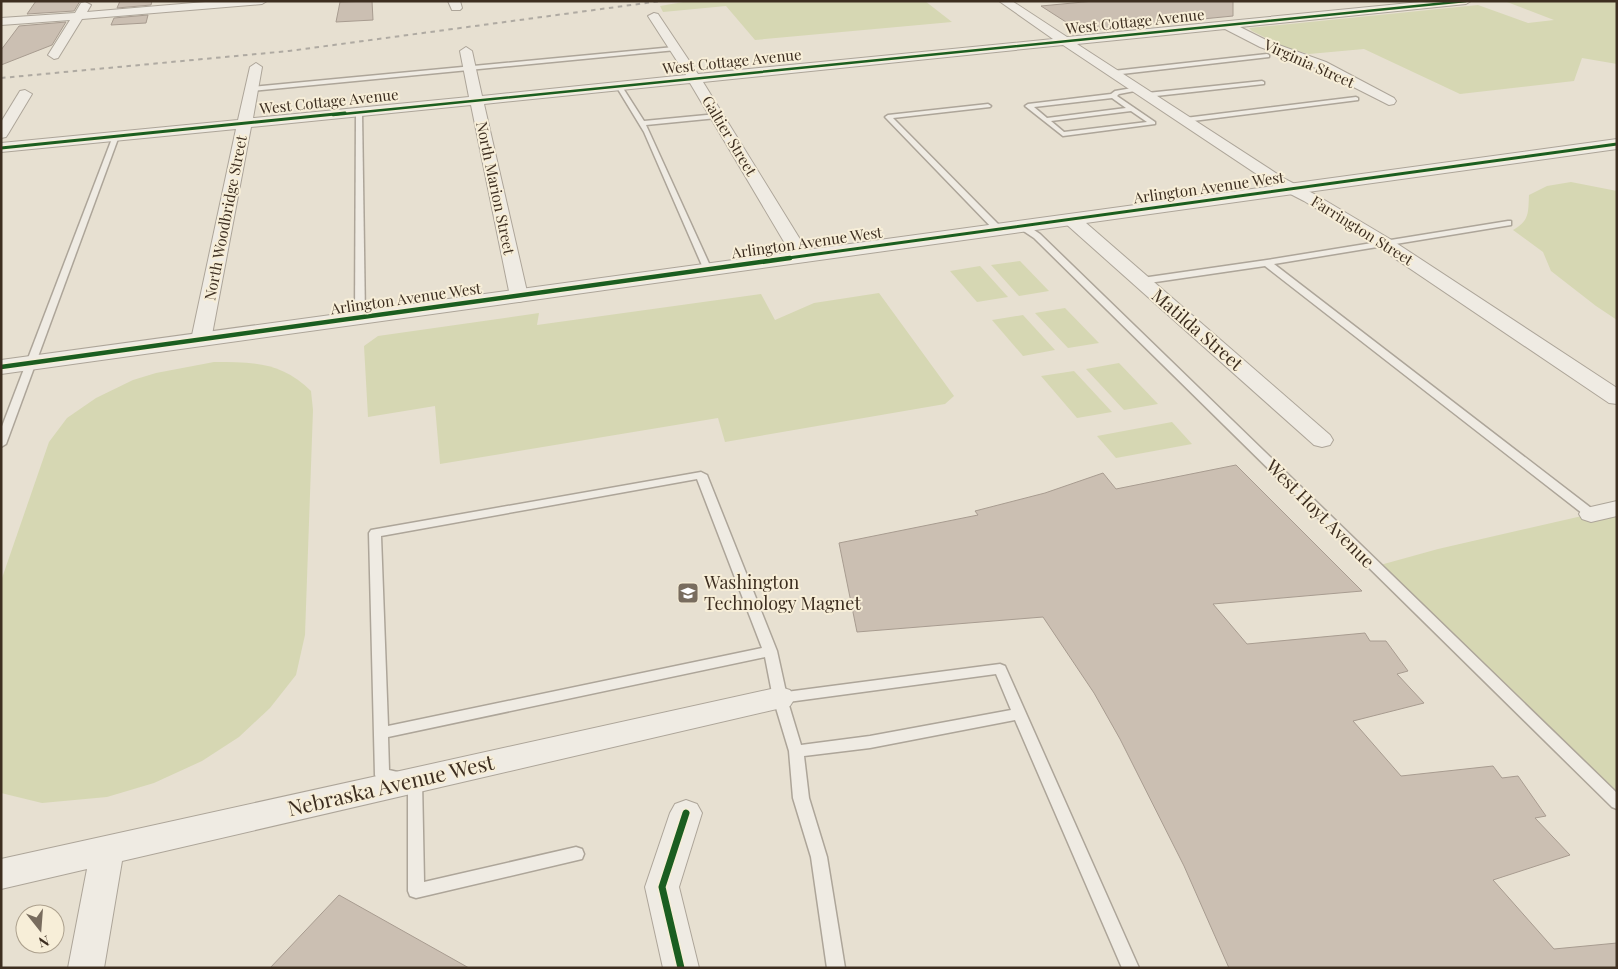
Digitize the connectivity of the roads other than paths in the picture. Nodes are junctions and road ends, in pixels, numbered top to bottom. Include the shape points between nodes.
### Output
1 (87, 1) edge
2 (1004, 1) edge
3 (1369, 1) edge
4 (1466, 1) edge
5 (178, 5) edge
6 (267, 5) edge
7 (1389, 10) junction
8 (78, 16) junction
9 (654, 16) dead end
10 (1, 22) edge
11 (1229, 26) junction
12 (1066, 42) junction
13 (674, 49) junction
14 (466, 51) dead end
15 (54, 55) dead end
16 (1266, 56) dead end
17 (256, 67) dead end
18 (469, 68) junction
19 (1114, 73) junction
20 (694, 78) junction
21 (1262, 83) dead end
22 (619, 86) junction
23 (252, 89) junction
24 (1143, 92) junction
25 (26, 94) dead end
26 (1113, 96) junction
27 (1356, 99) dead end
28 (476, 100) junction
29 (1389, 101) dead end
30 (988, 106) dead end
31 (1133, 110) junction
32 (358, 112) junction
33 (717, 116) junction
34 (1045, 120) junction
35 (1185, 120) junction
36 (245, 123) junction
37 (642, 123) junction
38 (1, 134) edge
39 (116, 136) junction
40 (1617, 144) edge
41 (1, 148) edge
42 (1295, 189) junction
43 (1072, 220) junction
44 (1508, 224) dead end
45 (1022, 226) junction
46 (999, 230) junction
47 (1384, 243) junction
48 (802, 257) junction
49 (1267, 263) junction
50 (708, 270) junction
51 (1142, 281) junction
52 (519, 296) junction
53 (360, 318) junction
54 (201, 340) junction
55 (33, 363) junction
56 (1, 367) edge
57 (1617, 398) edge
58 (1322, 440) dead end
59 (1, 444) edge
60 (1617, 508) edge
61 (1591, 514) joint
62 (770, 651) junction
63 (780, 698) junction
64 (1020, 714) junction
65 (381, 733) junction
66 (796, 751) junction
67 (416, 781) junction
68 (1617, 803) edge
69 (686, 813) dead end
70 (107, 850) junction
71 (576, 854) dead end
72 (1, 874) edge
73 (86, 968) edge
74 (681, 968) edge
75 (836, 968) edge
76 (1131, 968) edge

1 - 8 street
2 - 12 street, Farrington Street
3 - 7 street
4 - 7 street, West Cottage Avenue
5 - 6 street
5 - 8 street
7 - 11 street, West Cottage Avenue
8 - 10 street
8 - 15 street
9 - 13 street, Galtier Street
11 - 12 street, West Cottage Avenue
11 - 29 street, Virginia Street via 1264,44 1321,65
12 - 19 street, Farrington Street
12 - 20 street, West Cottage Avenue
13 - 18 lane
13 - 20 street, Galtier Street
14 - 18 street, North Marion Street
16 - 19 lane
17 - 23 street, North Woodbridge Street
18 - 23 lane
18 - 28 street, North Marion Street
19 - 24 street, Farrington Street
20 - 22 street, West Cottage Avenue
20 - 33 street, Galtier Street
21 - 24 lane
22 - 28 street, West Cottage Avenue
22 - 37 lane
23 - 36 street, North Woodbridge Street
24 - 26 lane via 1117,92
24 - 35 street, Farrington Street
25 - 38 street
26 - 31 lane
26 - 34 lane via 1028,106
27 - 35 lane
28 - 32 street, West Cottage Avenue
28 - 52 street, North Marion Street
30 - 46 lane via 888,117
31 - 34 lane
31 - 34 lane via 1153,123 1063,134
32 - 36 street, West Cottage Avenue
32 - 53 lane
33 - 37 lane
33 - 48 street, Galtier Street
35 - 42 street, Farrington Street via 1278,182
36 - 39 street, West Cottage Avenue
36 - 54 street, North Woodbridge Street
37 - 50 lane
39 - 41 street, West Cottage Avenue
39 - 55 lane
40 - 42 street, Arlington Avenue West
42 - 43 street, Arlington Avenue West
42 - 47 street, Farrington Street
43 - 45 street, Arlington Avenue West
43 - 51 street, Matilda Street
44 - 47 lane
45 - 46 street, Arlington Avenue West
45 - 68 lane, West Hoyt Avenue via 1037,236
46 - 48 street, Arlington Avenue West
47 - 49 lane
47 - 57 street, Farrington Street
48 - 50 street, Arlington Avenue West
49 - 51 lane
49 - 61 lane
50 - 52 street, Arlington Avenue West
51 - 58 street, Matilda Street
52 - 53 street, Arlington Avenue West
53 - 54 street, Arlington Avenue West
54 - 55 street, Arlington Avenue West
55 - 56 street, Arlington Avenue West
55 - 59 lane
60 - 61 street
62 - 63 lane
62 - 65 lane
62 - 65 lane via 701,476 375,533
63 - 64 lane via 1000,669
63 - 66 lane
63 - 67 street, Nebraska Avenue West
64 - 66 lane via 870,742
64 - 76 lane
65 - 67 lane via 382,775
66 - 75 lane via 801,798 819,857
67 - 70 street, Nebraska Avenue West
67 - 71 lane via 416,891
69 - 74 street via 662,888
70 - 72 street, Nebraska Avenue West
70 - 73 street

